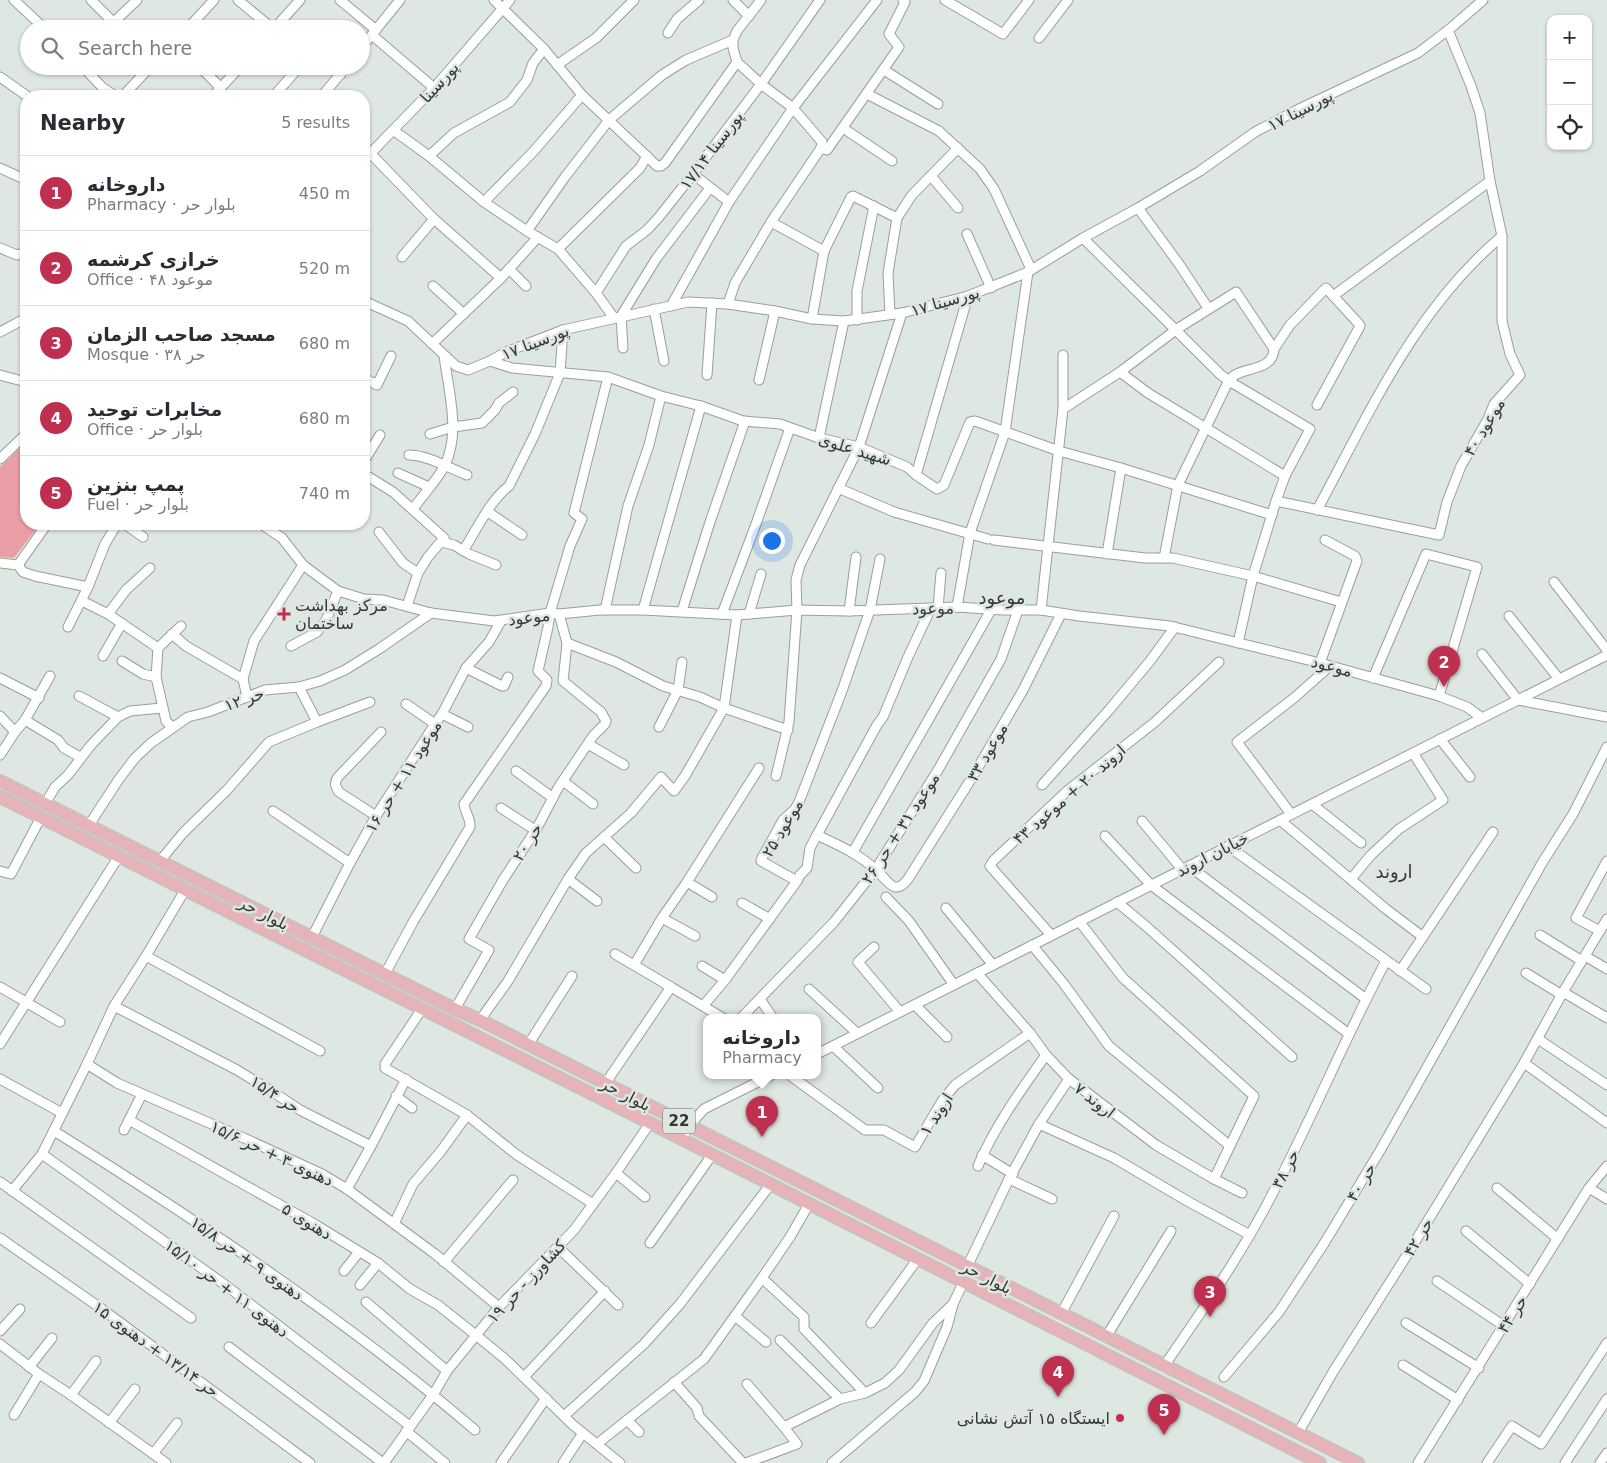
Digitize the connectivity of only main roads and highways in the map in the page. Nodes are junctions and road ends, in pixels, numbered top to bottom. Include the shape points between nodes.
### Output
1 (0, 781) edge
2 (0, 796) edge
3 (1320, 1463) edge
4 (1358, 1463) edge

1 - 4 main road, بلوار حر / 22
2 - 3 main road, بلوار حر / 22

